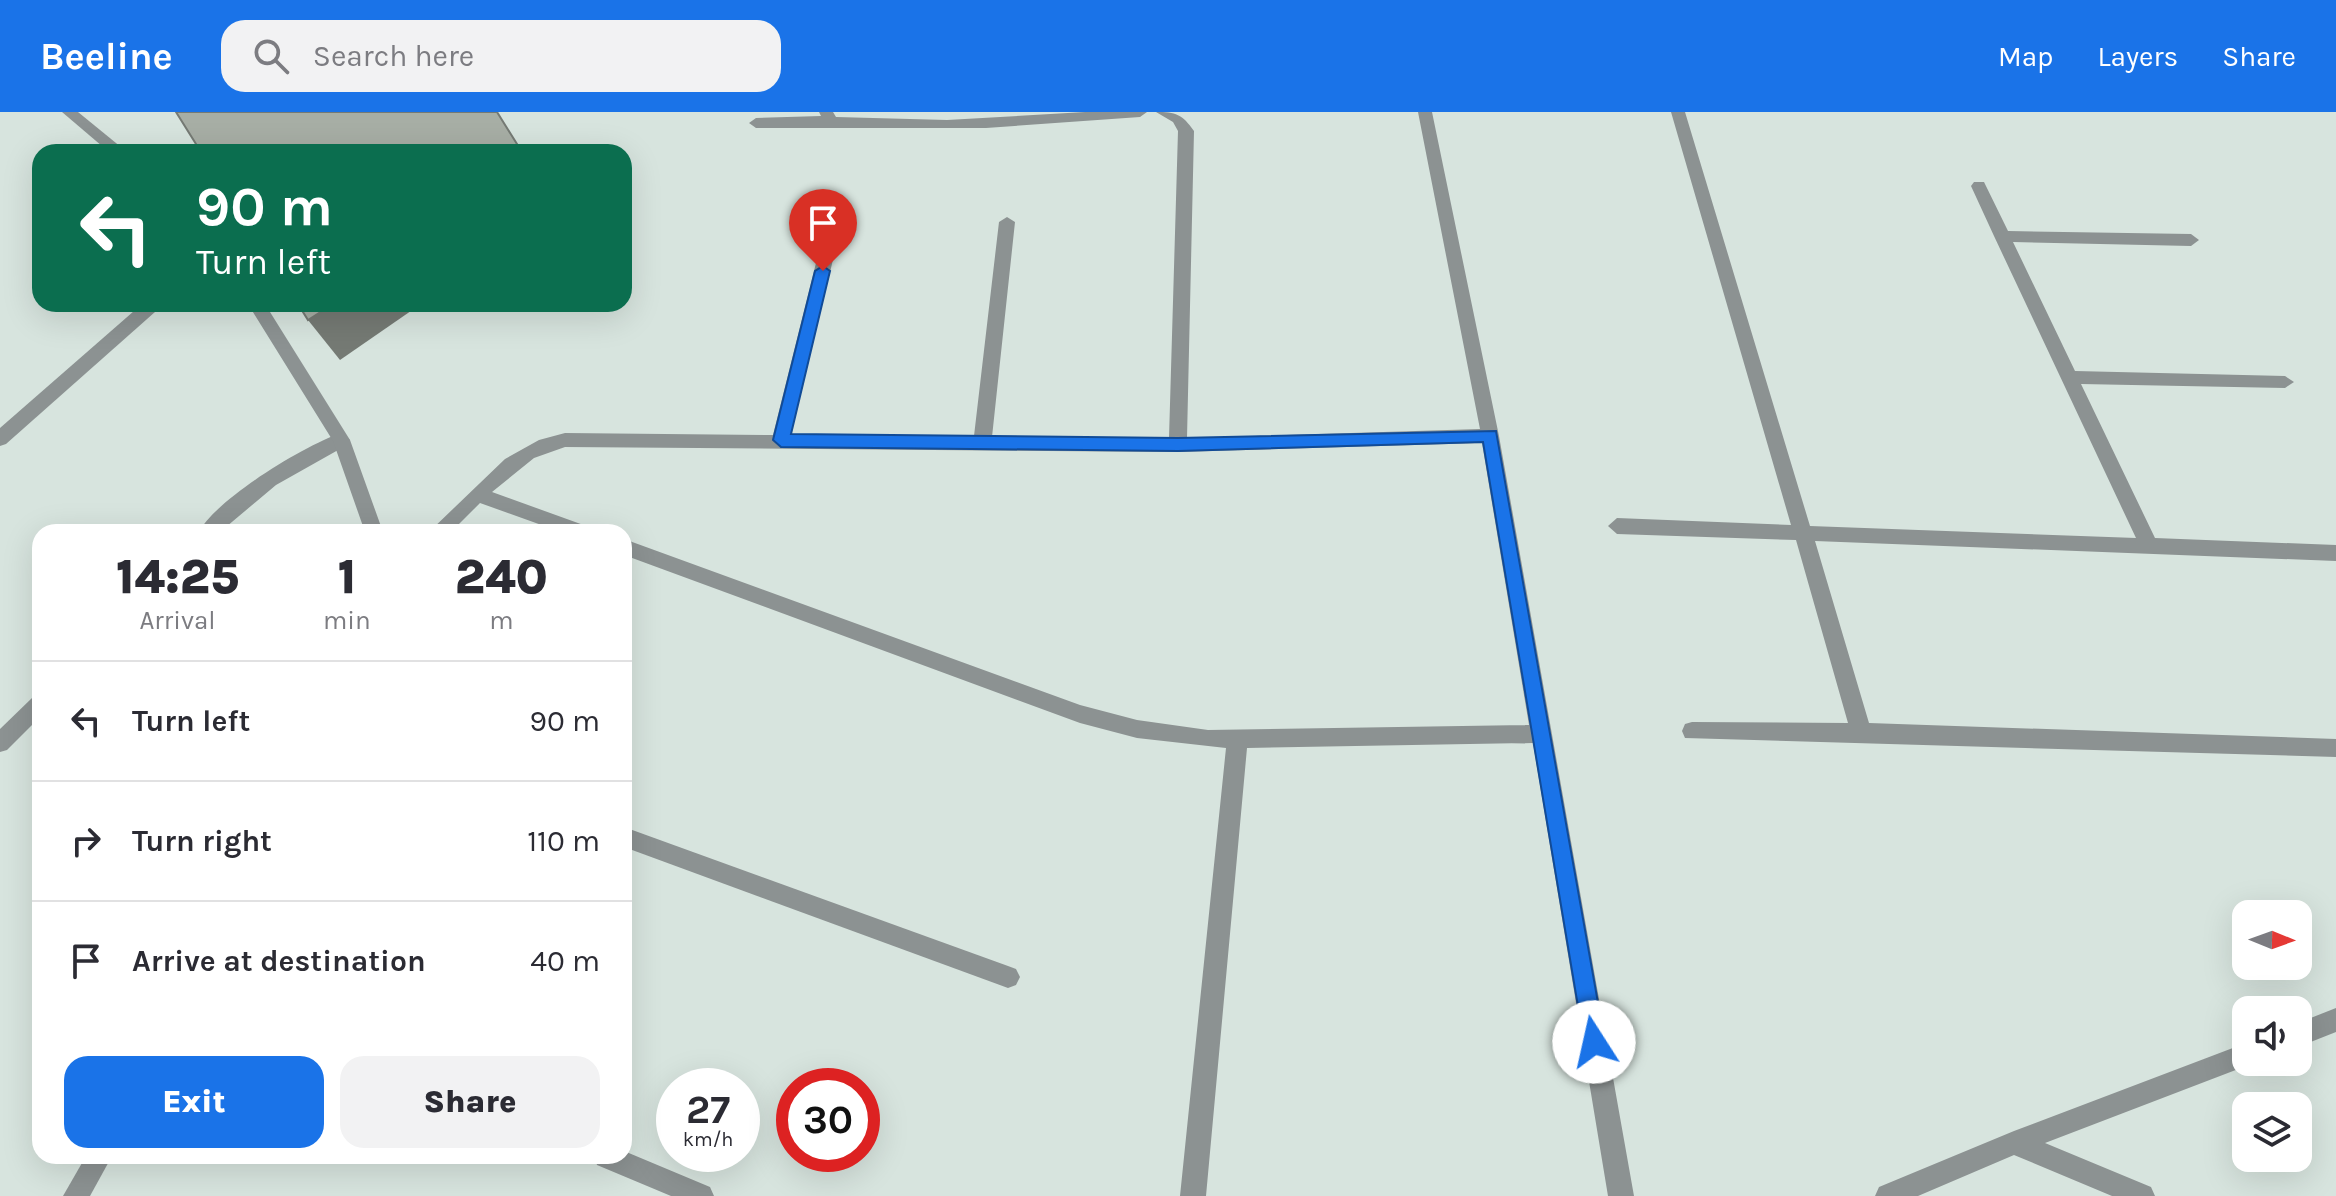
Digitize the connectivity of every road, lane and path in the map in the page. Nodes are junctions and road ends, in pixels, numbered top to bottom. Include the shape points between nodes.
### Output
1 (69, 112) edge
2 (1140, 112) edge
3 (1163, 112) edge
4 (1425, 112) edge
5 (1678, 112) edge
6 (829, 116) edge
7 (756, 123) dead end
8 (109, 144) edge
9 (1979, 186) dead end
10 (1007, 222) dead end
11 (2002, 236) junction
12 (2191, 240) dead end
13 (829, 243) dead end
14 (142, 312) edge
15 (261, 312) edge
16 (2069, 377) junction
17 (2285, 382) dead end
18 (1490, 436) junction
19 (0, 439) edge
20 (341, 440) junction
21 (781, 440) junction
22 (982, 442) junction
23 (1178, 445) junction
24 (477, 494) junction
25 (216, 524) edge
26 (371, 524) edge
27 (446, 524) edge
28 (560, 524) edge
29 (1617, 526) dead end
30 (1803, 533) junction
31 (2148, 544) junction
32 (632, 550) edge
33 (2336, 553) edge
34 (32, 711) edge
35 (1692, 731) dead end
36 (1861, 732) junction
37 (1541, 734) junction
38 (1237, 740) junction
39 (0, 743) edge
40 (2336, 748) edge
41 (632, 840) edge
42 (1008, 977) dead end
43 (2336, 1020) edge
44 (2312, 1029) edge
45 (2232, 1060) edge
46 (2014, 1143) junction
47 (95, 1164) edge
48 (625, 1164) edge
49 (76, 1196) edge
50 (701, 1196) edge
51 (1193, 1196) edge
52 (1621, 1196) edge
53 (1888, 1196) edge
54 (2142, 1196) edge

1 - 8 street
2 - 6 street via 1018,123 888,125
3 - 23 street via 1178,119 1186,131
4 - 18 street
5 - 30 street
6 - 7 street
9 - 11 street
10 - 22 street
11 - 12 street
11 - 16 street
13 - 21 street
14 - 19 street
15 - 20 street
16 - 17 street
16 - 31 street
18 - 23 street
18 - 37 street
20 - 25 street via 280,470
20 - 26 street
21 - 22 street
21 - 24 street via 546,443
22 - 23 street
24 - 27 street
24 - 28 street
29 - 30 street
30 - 31 street
30 - 36 street
31 - 33 street
32 - 38 street via 1080,714 1137,729
34 - 39 street
35 - 36 street
36 - 40 street
37 - 38 street
37 - 52 street
38 - 51 street
41 - 42 street
43 - 44 street
45 - 46 street
46 - 53 street
46 - 54 street
47 - 49 street
48 - 50 street

